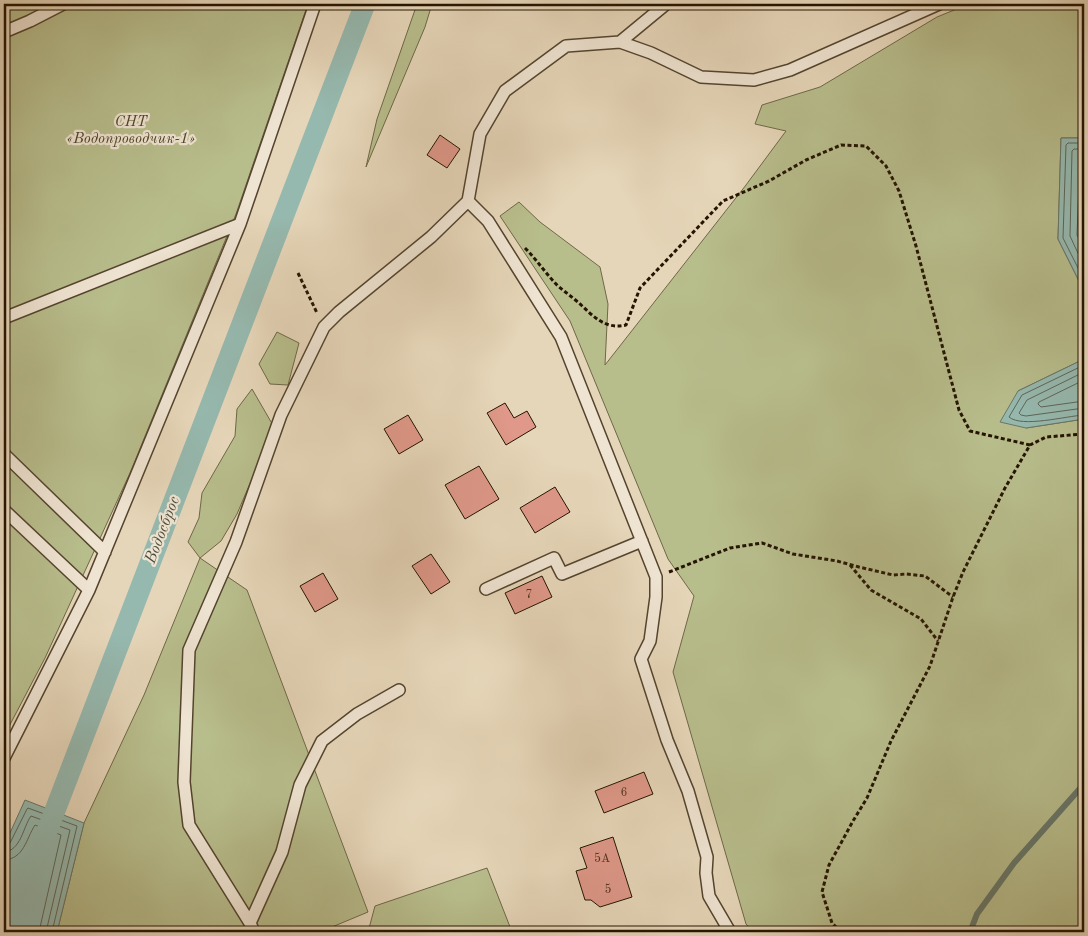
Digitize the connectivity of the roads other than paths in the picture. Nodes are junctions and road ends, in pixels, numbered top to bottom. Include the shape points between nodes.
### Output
1 (63, 4) edge
2 (315, 4) edge
3 (666, 4) edge
4 (939, 4) edge
5 (4, 32) edge
6 (620, 42) junction
7 (468, 201) junction
8 (240, 224) junction
9 (4, 318) edge
10 (4, 454) edge
11 (4, 510) edge
12 (642, 541) junction
13 (105, 552) junction
14 (486, 589) dead end
15 (89, 590) junction
16 (400, 690) dead end
17 (4, 758) edge
18 (252, 928) edge
19 (730, 932) edge

1 - 5 lane
2 - 8 lane
3 - 6 lane
4 - 6 lane via 790,70 754,80 701,76
6 - 7 lane via 566,46 505,91 480,134
7 - 12 lane via 488,221 561,337
7 - 18 lane via 324,328 282,415 236,542 189,650 184,782 189,825
8 - 9 lane
8 - 13 lane
10 - 13 lane
11 - 15 lane
12 - 14 lane via 562,574 554,558
12 - 19 lane via 656,577 650,641 642,659 667,740 688,790 707,857 709,896
13 - 15 lane
15 - 17 lane
16 - 18 lane via 357,714 322,741 300,785 282,852

